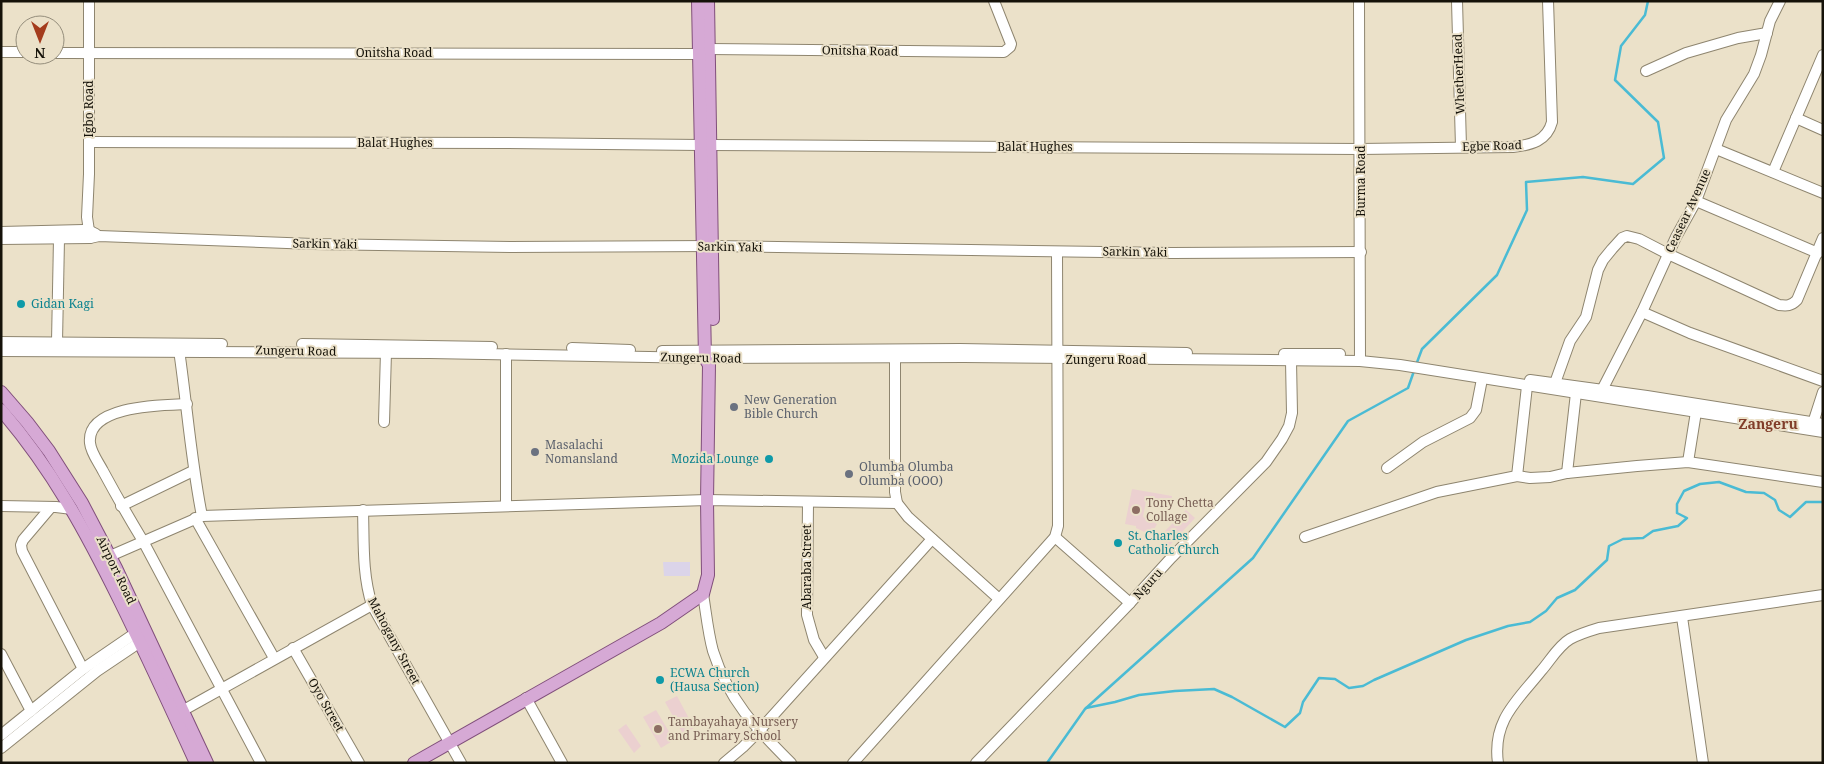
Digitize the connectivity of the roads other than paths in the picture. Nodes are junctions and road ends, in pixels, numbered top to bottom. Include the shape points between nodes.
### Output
1 (89, 1) edge
2 (698, 1) edge
3 (708, 1) edge
4 (994, 1) edge
5 (1359, 1) edge
6 (1457, 1) edge
7 (1548, 1) edge
8 (1780, 1) edge
9 (1767, 33) junction
10 (1, 52) edge
11 (15, 52) edge
12 (703, 52) junction
13 (65, 53) edge
14 (89, 54) junction
15 (1823, 55) edge
16 (1820, 66) edge
17 (1646, 71) dead end
18 (1796, 118) junction
19 (1823, 130) edge
20 (89, 142) junction
21 (705, 145) junction
22 (1461, 147) junction
23 (1360, 149) junction
24 (1716, 149) junction
25 (1773, 172) junction
26 (1823, 193) edge
27 (1696, 201) junction
28 (1, 232) edge
29 (89, 235) junction
30 (1823, 238) edge
31 (1, 239) edge
32 (58, 239) junction
33 (707, 246) junction
34 (1057, 252) junction
35 (1361, 252) junction
36 (1818, 253) junction
37 (1668, 254) junction
38 (1642, 312) junction
39 (1, 342) edge
40 (57, 342) junction
41 (179, 350) junction
42 (1, 351) edge
43 (386, 352) junction
44 (506, 354) junction
45 (1058, 355) junction
46 (709, 357) junction
47 (895, 357) junction
48 (1360, 358) junction
49 (1292, 361) junction
50 (1418, 366) junction
51 (1482, 379) junction
52 (1823, 381) edge
53 (1555, 383) junction
54 (1527, 386) junction
55 (1602, 390) junction
56 (1, 392) edge
57 (1823, 392) edge
58 (1576, 394) junction
59 (187, 404) junction
60 (1, 410) edge
61 (1696, 412) junction
62 (384, 422) dead end
63 (1818, 423) edge
64 (1823, 432) edge
65 (1688, 462) junction
66 (1387, 468) dead end
67 (194, 471) junction
68 (1567, 473) junction
69 (1517, 476) junction
70 (1823, 482) edge
71 (707, 500) junction
72 (808, 503) junction
73 (897, 503) junction
74 (1, 506) edge
75 (121, 506) junction
76 (506, 506) junction
77 (51, 507) junction
78 (72, 509) junction
79 (363, 510) junction
80 (199, 517) junction
81 (1055, 536) junction
82 (1305, 537) dead end
83 (932, 539) junction
84 (143, 541) junction
85 (110, 556) junction
86 (703, 594) junction
87 (1823, 596) edge
88 (998, 598) junction
89 (1130, 603) junction
90 (372, 605) junction
91 (1682, 616) junction
92 (142, 634) junction
93 (294, 648) junction
94 (1, 654) edge
95 (824, 657) junction
96 (274, 658) junction
97 (83, 669) junction
98 (220, 688) junction
99 (526, 698) junction
100 (31, 711) junction
101 (182, 711) junction
102 (759, 731) junction
103 (1, 735) edge
104 (450, 742) junction
105 (2, 745) edge
106 (196, 763) edge
107 (207, 763) edge
108 (262, 763) edge
109 (359, 763) edge
110 (414, 763) edge
111 (461, 763) edge
112 (562, 763) edge
113 (724, 763) edge
114 (791, 763) edge
115 (853, 763) edge
116 (976, 763) edge
117 (1498, 763) edge
118 (1703, 763) edge

1 - 14 street, Igbo Road
2 - 12 main road
3 - 12 main road
4 - 12 street, Onitsha Road via 1011,44 1004,52
5 - 23 street, Burma Road
6 - 22 street, WhetherHead
7 - 22 street, Egbe Road via 1552,122 1549,131 1528,145
8 - 9 street, Ceasear Avenue
9 - 17 street via 1686,53
9 - 24 street, Ceasear Avenue via 1754,74 1726,120
10 - 11 street
12 - 14 street, Onitsha Road
12 - 21 main road
13 - 14 street, Onitsha Road
14 - 20 street, Igbo Road
15 - 16 street
16 - 18 street
18 - 19 street
18 - 25 street
20 - 21 street, Balat Hughes
20 - 29 street, Igbo Road
21 - 23 street, Balat Hughes
21 - 33 main road
22 - 23 street, Egbe Road
23 - 35 street, Burma Road
24 - 25 street
24 - 27 street, Ceasear Avenue
25 - 26 street
27 - 36 street
27 - 37 street, Ceasear Avenue
28 - 29 street
29 - 32 street, Sarkin Yaki
29 - 33 street, Sarkin Yaki via 313,244
30 - 36 street
31 - 32 street, Sarkin Yaki
32 - 40 street
33 - 34 street, Sarkin Yaki
33 - 46 main road
34 - 35 street, Sarkin Yaki
34 - 45 street
35 - 48 street, Burma Road
36 - 37 street via 1797,300 1790,306 1779,305
37 - 38 street, Ceasear Avenue
37 - 53 street via 1632,236 1622,238 1612,249 1598,270 1586,317 1570,341
38 - 52 street via 1690,333
38 - 55 street, Ceasear Avenue
39 - 40 street
40 - 46 street via 423,345
41 - 42 street, Zungeru Road
41 - 43 street, Zungeru Road
41 - 59 street
43 - 44 street, Zungeru Road
43 - 62 street
44 - 46 street, Zungeru Road
44 - 76 street
45 - 46 street via 932,349
45 - 47 street, Zungeru Road
45 - 48 street
45 - 49 street, Zungeru Road
45 - 81 street via 1058,526
46 - 47 street, Zungeru Road
46 - 71 main road
47 - 73 street via 894,492
48 - 49 street, Zungeru Road
48 - 50 street, Zungeru Road
49 - 89 street, Nguru via 1292,414 1282,439 1266,462
50 - 51 street
50 - 53 street
51 - 54 street
51 - 66 street via 1476,410 1470,418 1422,442
53 - 55 street
54 - 58 street
54 - 69 street
55 - 63 street
56 - 85 main road, Airport Road via 48,451 82,503
57 - 63 street
58 - 61 street
58 - 68 street
59 - 67 street
59 - 75 street via 129,409 97,424 93,430 90,443
60 - 78 main road, Airport Road
61 - 64 street
61 - 65 street
65 - 68 street
65 - 70 street
67 - 75 street
67 - 80 street
68 - 69 street via 1544,477
69 - 82 street via 1436,492
71 - 72 street
71 - 76 street
71 - 86 main road via 708,575
72 - 73 street
72 - 95 street, Abaraba Street via 807,615 814,640
73 - 83 street
74 - 77 street
75 - 84 street
76 - 79 street
77 - 78 street
77 - 97 street via 23,540 22,551
78 - 92 main road, Airport Road
79 - 80 street
79 - 90 street, Mahogany Street via 365,571
80 - 84 street
80 - 96 street
81 - 88 street
81 - 89 street
83 - 88 street
83 - 95 street
84 - 85 street
84 - 98 street
85 - 92 main road, Airport Road
86 - 99 main road via 661,623
86 - 102 street via 712,649 725,682
87 - 91 street
88 - 115 street
89 - 116 street, Nguru
90 - 93 street
90 - 104 street, Mahogany Street
91 - 117 street via 1599,628 1569,640 1508,711 1499,743
91 - 118 street
92 - 97 street
92 - 101 main road, Airport Road
92 - 105 street
92 - 106 main road, Airport Road
93 - 96 street
93 - 109 street, Oyo Street
94 - 100 street
95 - 102 street
96 - 98 street
97 - 100 street
98 - 101 street
98 - 108 street
99 - 104 main road
99 - 112 street
100 - 103 street
101 - 107 main road, Airport Road
102 - 113 street
102 - 114 street
104 - 110 main road
104 - 111 street, Mahogany Street

